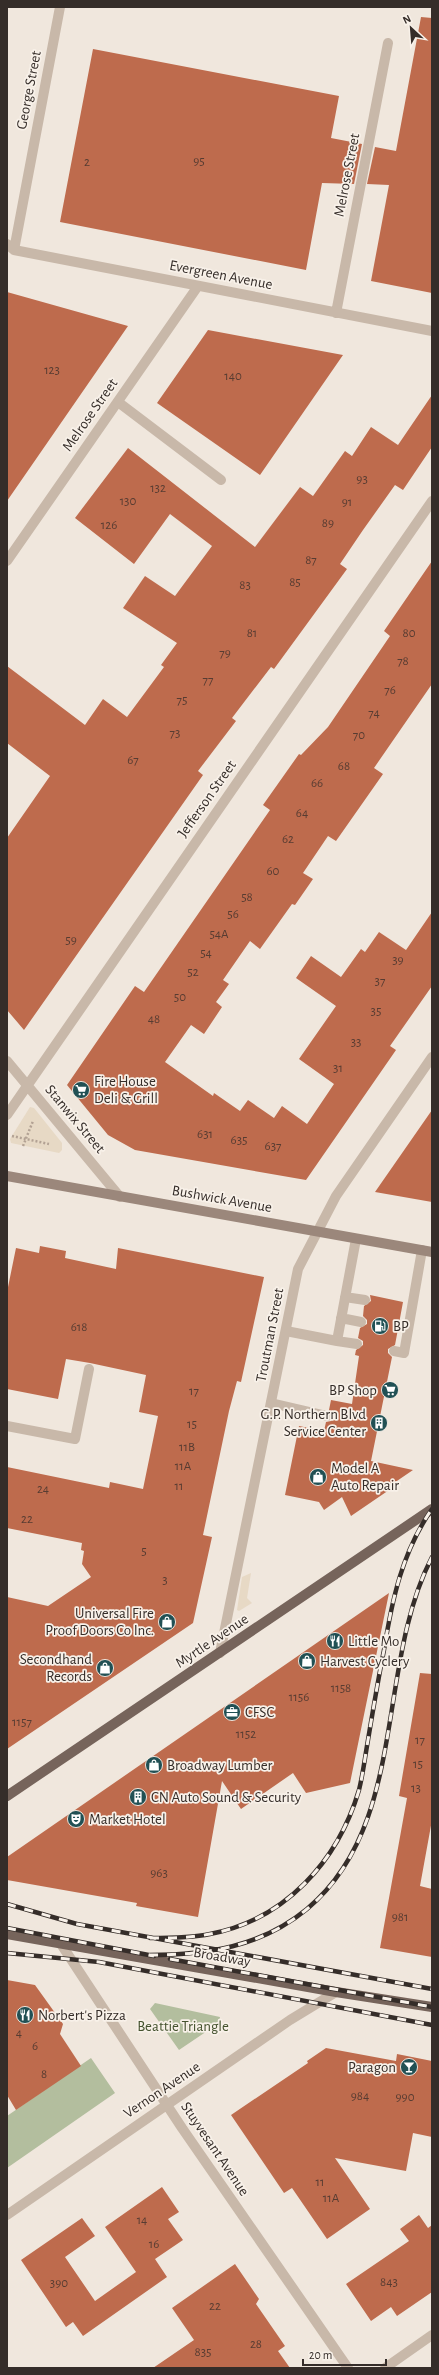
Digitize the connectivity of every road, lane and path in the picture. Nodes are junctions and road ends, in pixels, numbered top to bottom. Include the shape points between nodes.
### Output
1 (60, 7) edge
2 (388, 43) dead end
3 (10, 247) edge
4 (198, 286) junction
5 (336, 313) junction
6 (432, 331) edge
7 (118, 402) junction
8 (221, 480) dead end
9 (432, 501) edge
10 (7, 561) edge
11 (432, 1058) edge
12 (7, 1061) edge
13 (26, 1084) junction
14 (7, 1115) edge
15 (34, 1118) dead end
16 (12, 1136) dead end
17 (26, 1139) junction
18 (55, 1145) dead end
19 (23, 1146) dead end
20 (7, 1176) edge
21 (120, 1196) junction
22 (318, 1232) junction
23 (356, 1238) junction
24 (427, 1251) edge
25 (345, 1297) junction
26 (365, 1300) dead end
27 (341, 1318) junction
28 (361, 1322) dead end
29 (286, 1331) junction
30 (337, 1341) junction
31 (357, 1344) dead end
32 (394, 1351) dead end
33 (89, 1369) dead end
34 (271, 1404) junction
35 (327, 1416) dead end
36 (7, 1426) edge
37 (432, 1509) edge
38 (220, 1653) junction
39 (7, 1796) edge
40 (7, 1934) edge
41 (62, 1944) junction
42 (336, 1992) junction
43 (432, 2007) edge
44 (166, 2104) junction
45 (7, 2215) edge
46 (432, 2335) edge
47 (348, 2368) edge
48 (385, 2368) edge

1 - 3 street, George Street
2 - 5 street, Melrose Street
3 - 4 street, Evergreen Avenue
4 - 5 street, Evergreen Avenue
4 - 7 street, Melrose Street
5 - 6 street, Evergreen Avenue
7 - 8 street
7 - 10 street, Melrose Street
9 - 13 street, Jefferson Street
11 - 22 street, Troutman Street via 336,1196
12 - 13 street, Stanwix Street
13 - 14 street, Jefferson Street
13 - 21 street, Stanwix Street
15 - 17 path
16 - 17 path
17 - 18 path
17 - 19 path
20 - 21 main road, Bushwick Avenue
21 - 22 main road, Bushwick Avenue
22 - 23 main road, Bushwick Avenue
22 - 29 street, Troutman Street via 298,1269
23 - 24 main road, Bushwick Avenue
23 - 25 street
24 - 32 street via 407,1307 403,1330 404,1353
25 - 26 street
25 - 27 street
27 - 28 street
27 - 30 street
29 - 30 street
29 - 34 street, Troutman Street
30 - 31 street
33 - 36 street via 75,1439
34 - 35 street
34 - 38 street, Troutman Street
37 - 38 main road, Myrtle Avenue
38 - 39 main road, Myrtle Avenue
40 - 41 main road, Broadway
41 - 42 main road, Broadway
41 - 44 street, Stuyvesant Avenue
42 - 43 main road, Broadway
42 - 44 street, Vernon Avenue
44 - 45 street, Vernon Avenue
44 - 47 street, Stuyvesant Avenue
46 - 48 street

